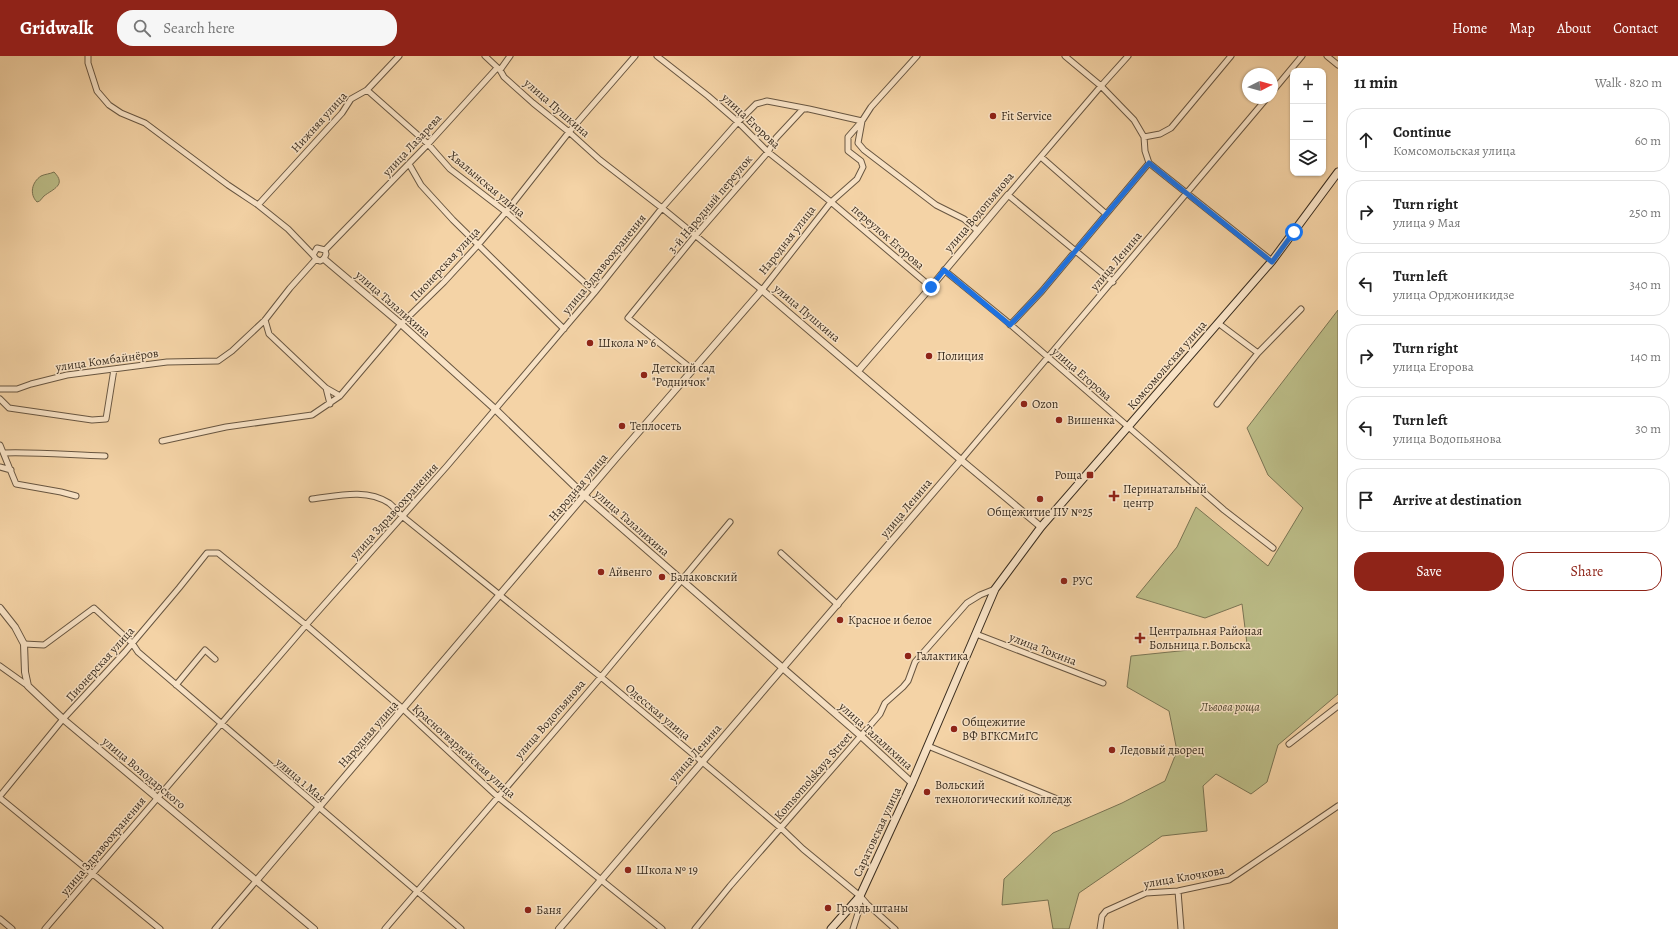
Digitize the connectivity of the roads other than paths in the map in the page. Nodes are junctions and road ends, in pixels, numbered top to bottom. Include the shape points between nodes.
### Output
1 (88, 56) edge
2 (399, 56) edge
3 (484, 56) edge
4 (510, 56) edge
5 (635, 56) edge
6 (657, 56) edge
7 (916, 56) edge
8 (1066, 56) edge
9 (1128, 56) edge
10 (1231, 56) edge
11 (1302, 56) edge
12 (1327, 56) edge
13 (1338, 65) edge
14 (498, 69) junction
15 (1278, 85) edge
16 (1101, 86) junction
17 (367, 90) junction
18 (1262, 104) edge
19 (809, 109) junction
20 (862, 121) junction
21 (738, 122) junction
22 (569, 132) junction
23 (1144, 138) junction
24 (428, 144) junction
25 (768, 152) junction
26 (1041, 157) junction
27 (1149, 163) junction
28 (409, 164) junction
29 (1338, 172) edge
30 (1187, 194) junction
31 (1008, 195) junction
32 (831, 202) junction
33 (258, 205) junction
34 (662, 208) junction
35 (506, 212) junction
36 (1106, 214) junction
37 (978, 231) junction
38 (695, 236) junction
39 (478, 245) junction
40 (325, 250) junction
41 (1076, 250) junction
42 (315, 257) junction
43 (324, 259) junction
44 (1272, 262) junction
45 (944, 270) junction
46 (1112, 282) junction
47 (931, 287) junction
48 (762, 290) junction
49 (595, 292) junction
50 (1301, 309) dead end
51 (265, 320) junction
52 (1218, 323) junction
53 (401, 324) junction
54 (1010, 325) junction
55 (564, 329) junction
56 (1258, 353) junction
57 (1048, 357) junction
58 (114, 369) junction
59 (693, 370) junction
60 (858, 371) junction
61 (326, 388) junction
62 (1, 390) edge
63 (340, 396) junction
64 (0, 401) edge
65 (330, 404) junction
66 (1217, 404) dead end
67 (495, 409) junction
68 (1128, 427) junction
69 (162, 441) dead end
70 (0, 445) edge
71 (4, 453) junction
72 (105, 456) dead end
73 (961, 460) junction
74 (0, 467) edge
75 (11, 470) junction
76 (76, 496) dead end
77 (585, 496) junction
78 (312, 499) dead end
79 (402, 516) junction
80 (730, 522) dead end
81 (1041, 527) junction
82 (1273, 548) dead end
83 (218, 553) joint
84 (781, 553) dead end
85 (681, 581) junction
86 (995, 590) junction
87 (500, 596) junction
88 (838, 605) junction
89 (0, 608) edge
90 (306, 625) junction
91 (976, 634) junction
92 (132, 643) junction
93 (24, 644) junction
94 (215, 659) dead end
95 (0, 666) edge
96 (783, 669) junction
97 (601, 677) junction
98 (1103, 683) dead end
99 (176, 684) junction
100 (28, 686) junction
101 (1338, 706) edge
102 (403, 709) junction
103 (63, 719) junction
104 (220, 724) junction
105 (861, 736) junction
106 (1289, 744) dead end
107 (928, 746) junction
108 (701, 762) junction
109 (912, 783) junction
110 (0, 797) edge
111 (498, 797) junction
112 (157, 798) junction
113 (1067, 803) dead end
114 (1338, 806) edge
115 (318, 808) junction
116 (781, 828) junction
117 (94, 874) junction
118 (601, 880) junction
119 (256, 881) junction
120 (1178, 891) junction
121 (416, 892) junction
122 (860, 896) junction
123 (0, 919) edge
124 (12, 929) edge
125 (45, 929) edge
126 (160, 929) edge
127 (215, 929) edge
128 (314, 929) edge
129 (385, 929) edge
130 (461, 929) edge
131 (559, 929) edge
132 (662, 929) edge
133 (695, 929) edge
134 (831, 929) edge
135 (853, 929) edge
136 (895, 929) edge
137 (1100, 929) edge
138 (1181, 929) edge

1 - 33 street via 97,91 109,106 144,123
2 - 17 street, Нижняя улица
3 - 14 street, улица Пушкина
4 - 14 street, улица Лазарева
5 - 22 street, Пионерская улица
6 - 21 street, улица Егорова
7 - 20 street, Народная улица via 871,107
8 - 16 street
9 - 16 street, улица Водопьянова
10 - 23 street via 1171,128
11 - 15 street
12 - 13 street
14 - 22 street, улица Пушкина via 533,103
14 - 24 street, улица Лазарева
16 - 23 street via 1134,120
16 - 26 street, улица Водопьянова
17 - 24 street, Хвалынская улица
17 - 33 street, Нижняя улица via 351,99 342,113
18 - 30 street, улица Ленина
19 - 20 street
19 - 21 street, улица Здравоохранения via 767,101 756,104
19 - 25 street, 3-й Народный переулок via 803,109 791,121
20 - 32 street, Народная улица via 848,137 848,151 861,161 863,167 856,179
20 - 37 street via 858,143 864,150 936,205 964,219
21 - 25 street, улица Егорова
21 - 34 street, улица Здравоохранения
22 - 34 street, улица Пушкина via 600,160
22 - 35 street, Пионерская улица
23 - 27 street
24 - 28 street, улица Лазарева
24 - 35 street, Хвалынская улица via 450,169
25 - 32 street, улица Егорова
25 - 38 street, 3-й Народный переулок
26 - 31 street, улица Водопьянова
26 - 36 street
27 - 30 street
27 - 36 street
28 - 39 street via 421,185
28 - 40 street, улица Лазарева
29 - 44 main road, Комсомольская улица
30 - 44 street
30 - 46 street, улица Ленина
31 - 37 street, улица Водопьянова
31 - 41 street
32 - 47 street, переулок Егорова
32 - 48 street, Народная улица
33 - 42 street via 288,229
34 - 38 street, улица Пушкина
34 - 49 street, улица Здравоохранения
35 - 39 street, Пионерская улица
35 - 49 street, Хвалынская улица
36 - 41 street
37 - 45 street, улица Водопьянова
38 - 48 street, улица Пушкина
38 - 59 street, 3-й Народный переулок via 628,318
39 - 53 street, Пионерская улица
39 - 55 street
40 - 42 street via 317,248
40 - 43 street
41 - 46 street
41 - 54 street
42 - 43 street via 320,261
42 - 51 street
43 - 53 street, улица Талалихина
44 - 52 main road, Комсомольская улица
45 - 47 street, улица Водопьянова
45 - 54 street, улица Егорова
46 - 57 street, улица Ленина
47 - 60 street, улица Водопьянова
48 - 59 street, Народная улица
48 - 60 street, улица Пушкина
49 - 55 street, улица Здравоохранения
50 - 56 street
51 - 58 street, улица Комбайнёров via 218,361 167,362
51 - 61 street via 269,334
52 - 56 street
52 - 68 main road, Комсомольская улица
53 - 63 street, Пионерская улица
53 - 67 street, улица Талалихина
54 - 57 street, улица Егорова
55 - 67 street, улица Здравоохранения
56 - 66 street
57 - 68 street, улица Егорова
57 - 73 street, улица Ленина
58 - 62 street, улица Комбайнёров via 67,375 17,389
58 - 64 street via 106,419 92,420 9,408
59 - 77 street, Народная улица
60 - 73 street, улица Пушкина
61 - 63 street
61 - 65 street
62 - 64 street
63 - 65 street, Пионерская улица
65 - 69 street, Пионерская улица via 312,415 226,427
67 - 77 street, улица Талалихина
67 - 79 street, улица Здравоохранения
68 - 81 main road, Комсомольская улица
68 - 82 street, улица Егорова via 1248,530
70 - 71 street
71 - 72 street
71 - 75 street
73 - 81 street, улица Пушкина
73 - 88 street, улица Ленина
74 - 75 street
75 - 76 street via 16,484
77 - 85 street, улица Талалихина
77 - 87 street, Народная улица
78 - 79 street, Одесская улица via 358,494 377,496
79 - 87 street, Одесская улица
79 - 90 street, улица Здравоохранения
80 - 85 street, улица Водопьянова
81 - 86 main road, Комсомольская улица
83 - 90 street, Красногвардейская улица
83 - 92 street, Пионерская улица via 206,553
84 - 88 street
85 - 96 street, улица Талалихина
85 - 97 street, улица Водопьянова
86 - 91 main road, Саратовская улица
86 - 105 street, Komsomolskaya Street via 980,595 968,603 915,662 908,681 885,703 880,714
87 - 97 street, Одесская улица
87 - 102 street, Народная улица
88 - 96 street, улица Ленина
89 - 93 street via 16,627
90 - 102 street, Красногвардейская улица
90 - 104 street, улица Здравоохранения
91 - 98 street, улица Токина
91 - 107 main road, Саратовская улица
92 - 93 street, улица 1 Мая via 94,608 44,645
92 - 99 street, улица 1 Мая via 138,652
92 - 103 street, Пионерская улица
93 - 100 street
94 - 99 street via 205,650
95 - 100 street
96 - 105 street, улица Талалихина
96 - 108 street, улица Ленина
97 - 108 street, Одесская улица
97 - 111 street, улица Водопьянова
99 - 104 street, улица 1 Мая
100 - 103 street, улица Володарского
101 - 106 street
102 - 111 street, Красногвардейская улица
102 - 115 street, Народная улица
103 - 110 street, Пионерская улица
103 - 112 street, улица Володарского
104 - 112 street, улица Здравоохранения
104 - 115 street, улица 1 Мая
105 - 109 street, улица Талалихина
105 - 116 street, Komsomolskaya Street
107 - 109 main road, Саратовская улица
107 - 113 street
108 - 116 street, Одесская улица
108 - 118 street, улица Ленина
109 - 122 main road, Саратовская улица
110 - 117 street
111 - 118 street, Красногвардейская улица
111 - 121 street, улица Водопьянова
112 - 117 street, улица Здравоохранения
112 - 119 street, улица Володарского
114 - 120 street, улица Клочкова via 1229,880
115 - 119 street, Народная улица
115 - 121 street, улица 1 Мая
116 - 122 street, Одесская улица
116 - 133 street, Komsomolskaya Street
117 - 125 street, улица Здравоохранения
117 - 126 street
118 - 131 street, улица Ленина
118 - 132 street, Красногвардейская улица
119 - 127 street, Народная улица
119 - 128 street, улица Володарского
120 - 137 street, улица Клочкова via 1146,892 1106,911 1102,916
120 - 138 street
121 - 129 street, улица Водопьянова
121 - 130 street, улица 1 Мая
122 - 134 main road
122 - 135 street, Саратовская улица
122 - 136 street, Одесская улица
123 - 124 street

